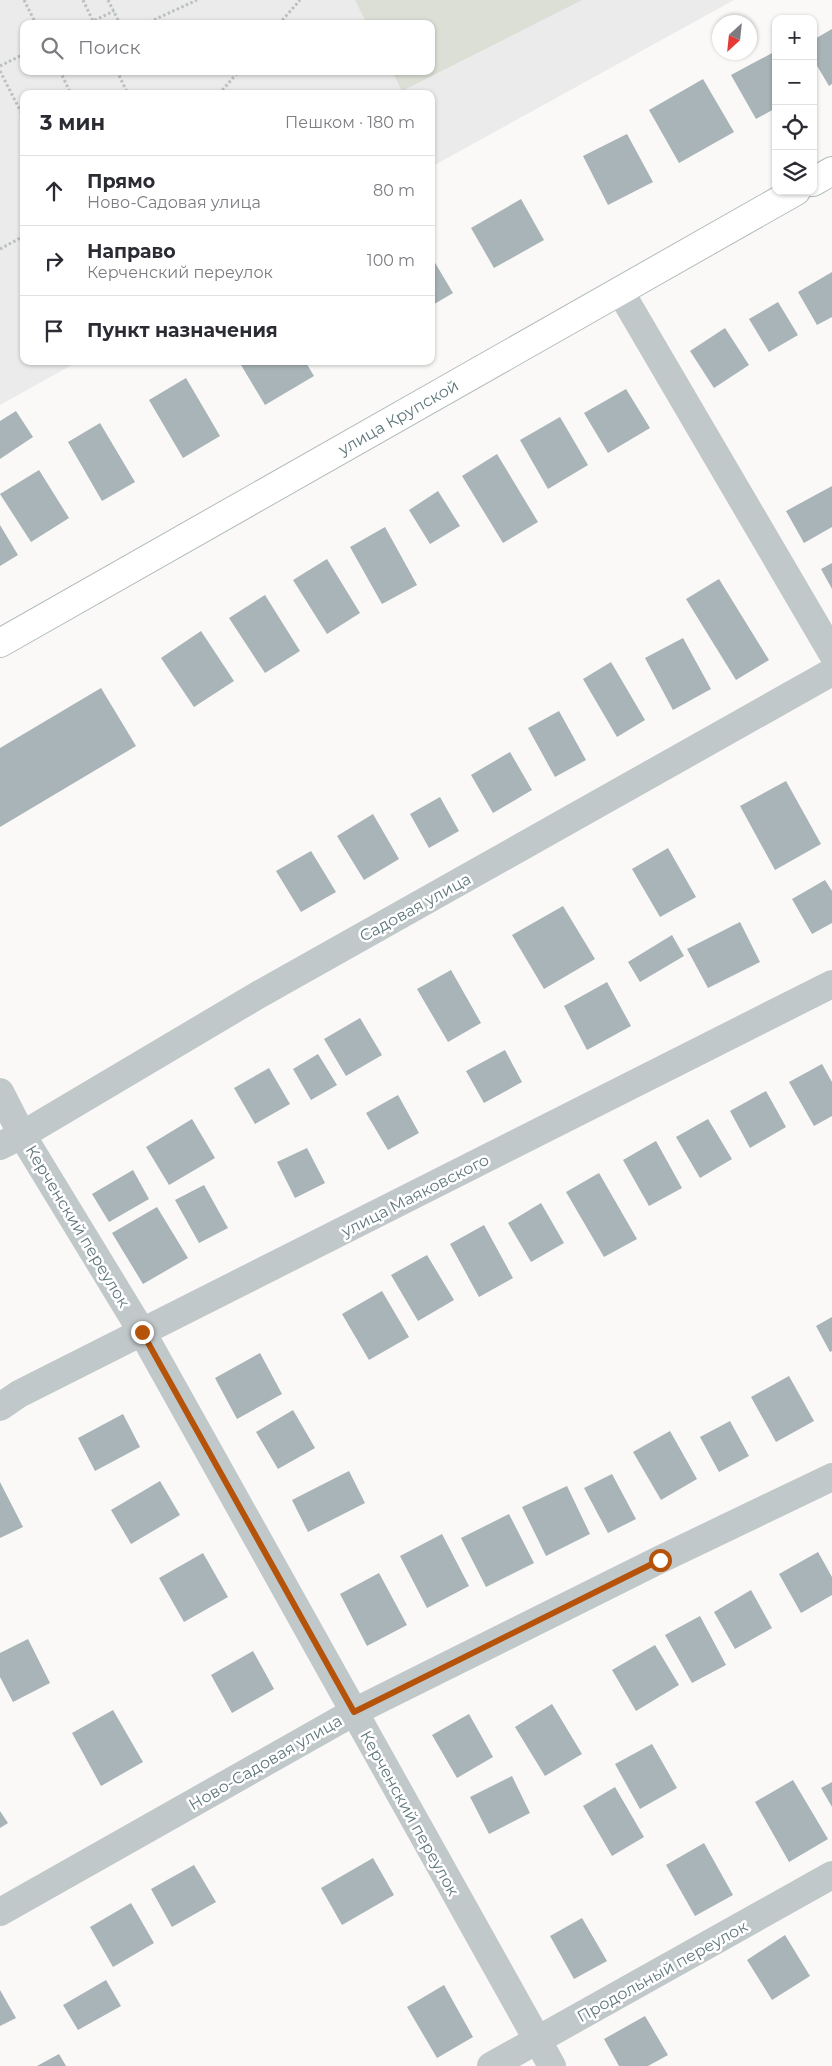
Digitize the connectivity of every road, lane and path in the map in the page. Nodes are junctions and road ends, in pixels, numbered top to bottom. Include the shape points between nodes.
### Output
1 (24, 0) edge
2 (83, 0) edge
3 (108, 0) edge
4 (197, 0) edge
5 (300, 0) edge
6 (114, 11) junction
7 (34, 20) edge
8 (93, 20) edge
9 (98, 20) edge
10 (118, 20) edge
11 (154, 20) edge
12 (282, 20) edge
13 (20, 56) edge
14 (0, 66) edge
15 (0, 71) edge
16 (62, 75) edge
17 (120, 75) edge
18 (235, 75) edge
19 (69, 90) edge
20 (127, 90) edge
21 (222, 90) edge
22 (20, 110) edge
23 (832, 171) edge
24 (817, 180) edge
25 (789, 195) edge
26 (20, 238) edge
27 (0, 248) edge
28 (620, 291) junction
29 (0, 643) edge
30 (832, 653) edge
31 (832, 672) edge
32 (832, 984) edge
33 (0, 1092) edge
34 (11, 1140) edge
35 (142, 1332) junction
36 (0, 1407) edge
37 (832, 1477) edge
38 (354, 1712) junction
39 (832, 1875) edge
40 (0, 1912) edge
41 (537, 2041) junction
42 (491, 2066) edge
43 (552, 2066) edge

1 - 7 path
2 - 8 path
3 - 6 path
4 - 11 path
5 - 12 path
6 - 9 path
6 - 10 path
13 - 14 path
15 - 22 path
16 - 19 path
17 - 20 path
18 - 21 path
23 - 24 main road
25 - 28 main road, улица Крупской
26 - 27 path
28 - 29 main road, улица Крупской
28 - 30 street
31 - 34 street, Садовая улица via 258,995
32 - 35 street, улица Маяковского
33 - 34 street, Керченский переулок
34 - 35 street, Керченский переулок
35 - 36 street, улица Маяковского via 19,1394
35 - 38 street, Керченский переулок
37 - 38 street, Ново-Садовая улица
38 - 40 street, Ново-Садовая улица
38 - 41 street, Керченский переулок
39 - 41 street, Продольный переулок
41 - 42 street, Продольный переулок
41 - 43 street, Керченский переулок

